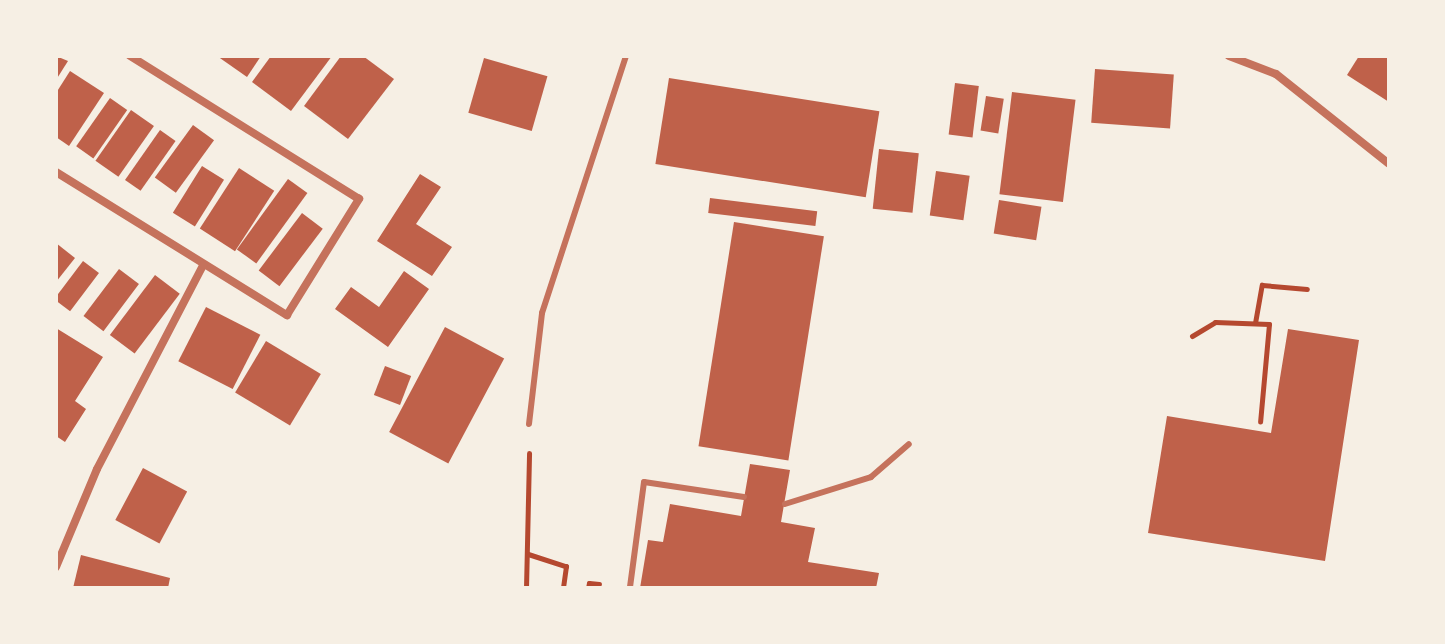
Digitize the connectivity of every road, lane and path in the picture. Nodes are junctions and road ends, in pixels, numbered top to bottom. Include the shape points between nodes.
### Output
1 (130, 56) edge
2 (626, 56) edge
3 (1229, 56) edge
4 (1389, 164) edge
5 (56, 172) edge
6 (203, 265) junction
7 (1307, 289) dead end
8 (1255, 323) junction
9 (1192, 336) dead end
10 (1260, 422) dead end
11 (529, 424) joint
12 (909, 444) dead end
13 (744, 497) dead end
14 (785, 504) dead end
15 (528, 554) junction
16 (56, 567) edge
17 (630, 587) edge
18 (526, 588) edge
19 (563, 588) edge

1 - 6 street via 359,199 287,315
2 - 11 lane via 542,313
3 - 4 street via 1276,74
5 - 6 street
6 - 16 street via 97,469
7 - 8 path via 1262,285
8 - 9 path via 1215,322
8 - 10 path via 1269,324
11 - 15 path
12 - 14 lane via 871,477
13 - 17 lane via 644,482
15 - 18 path
15 - 19 path via 566,566

